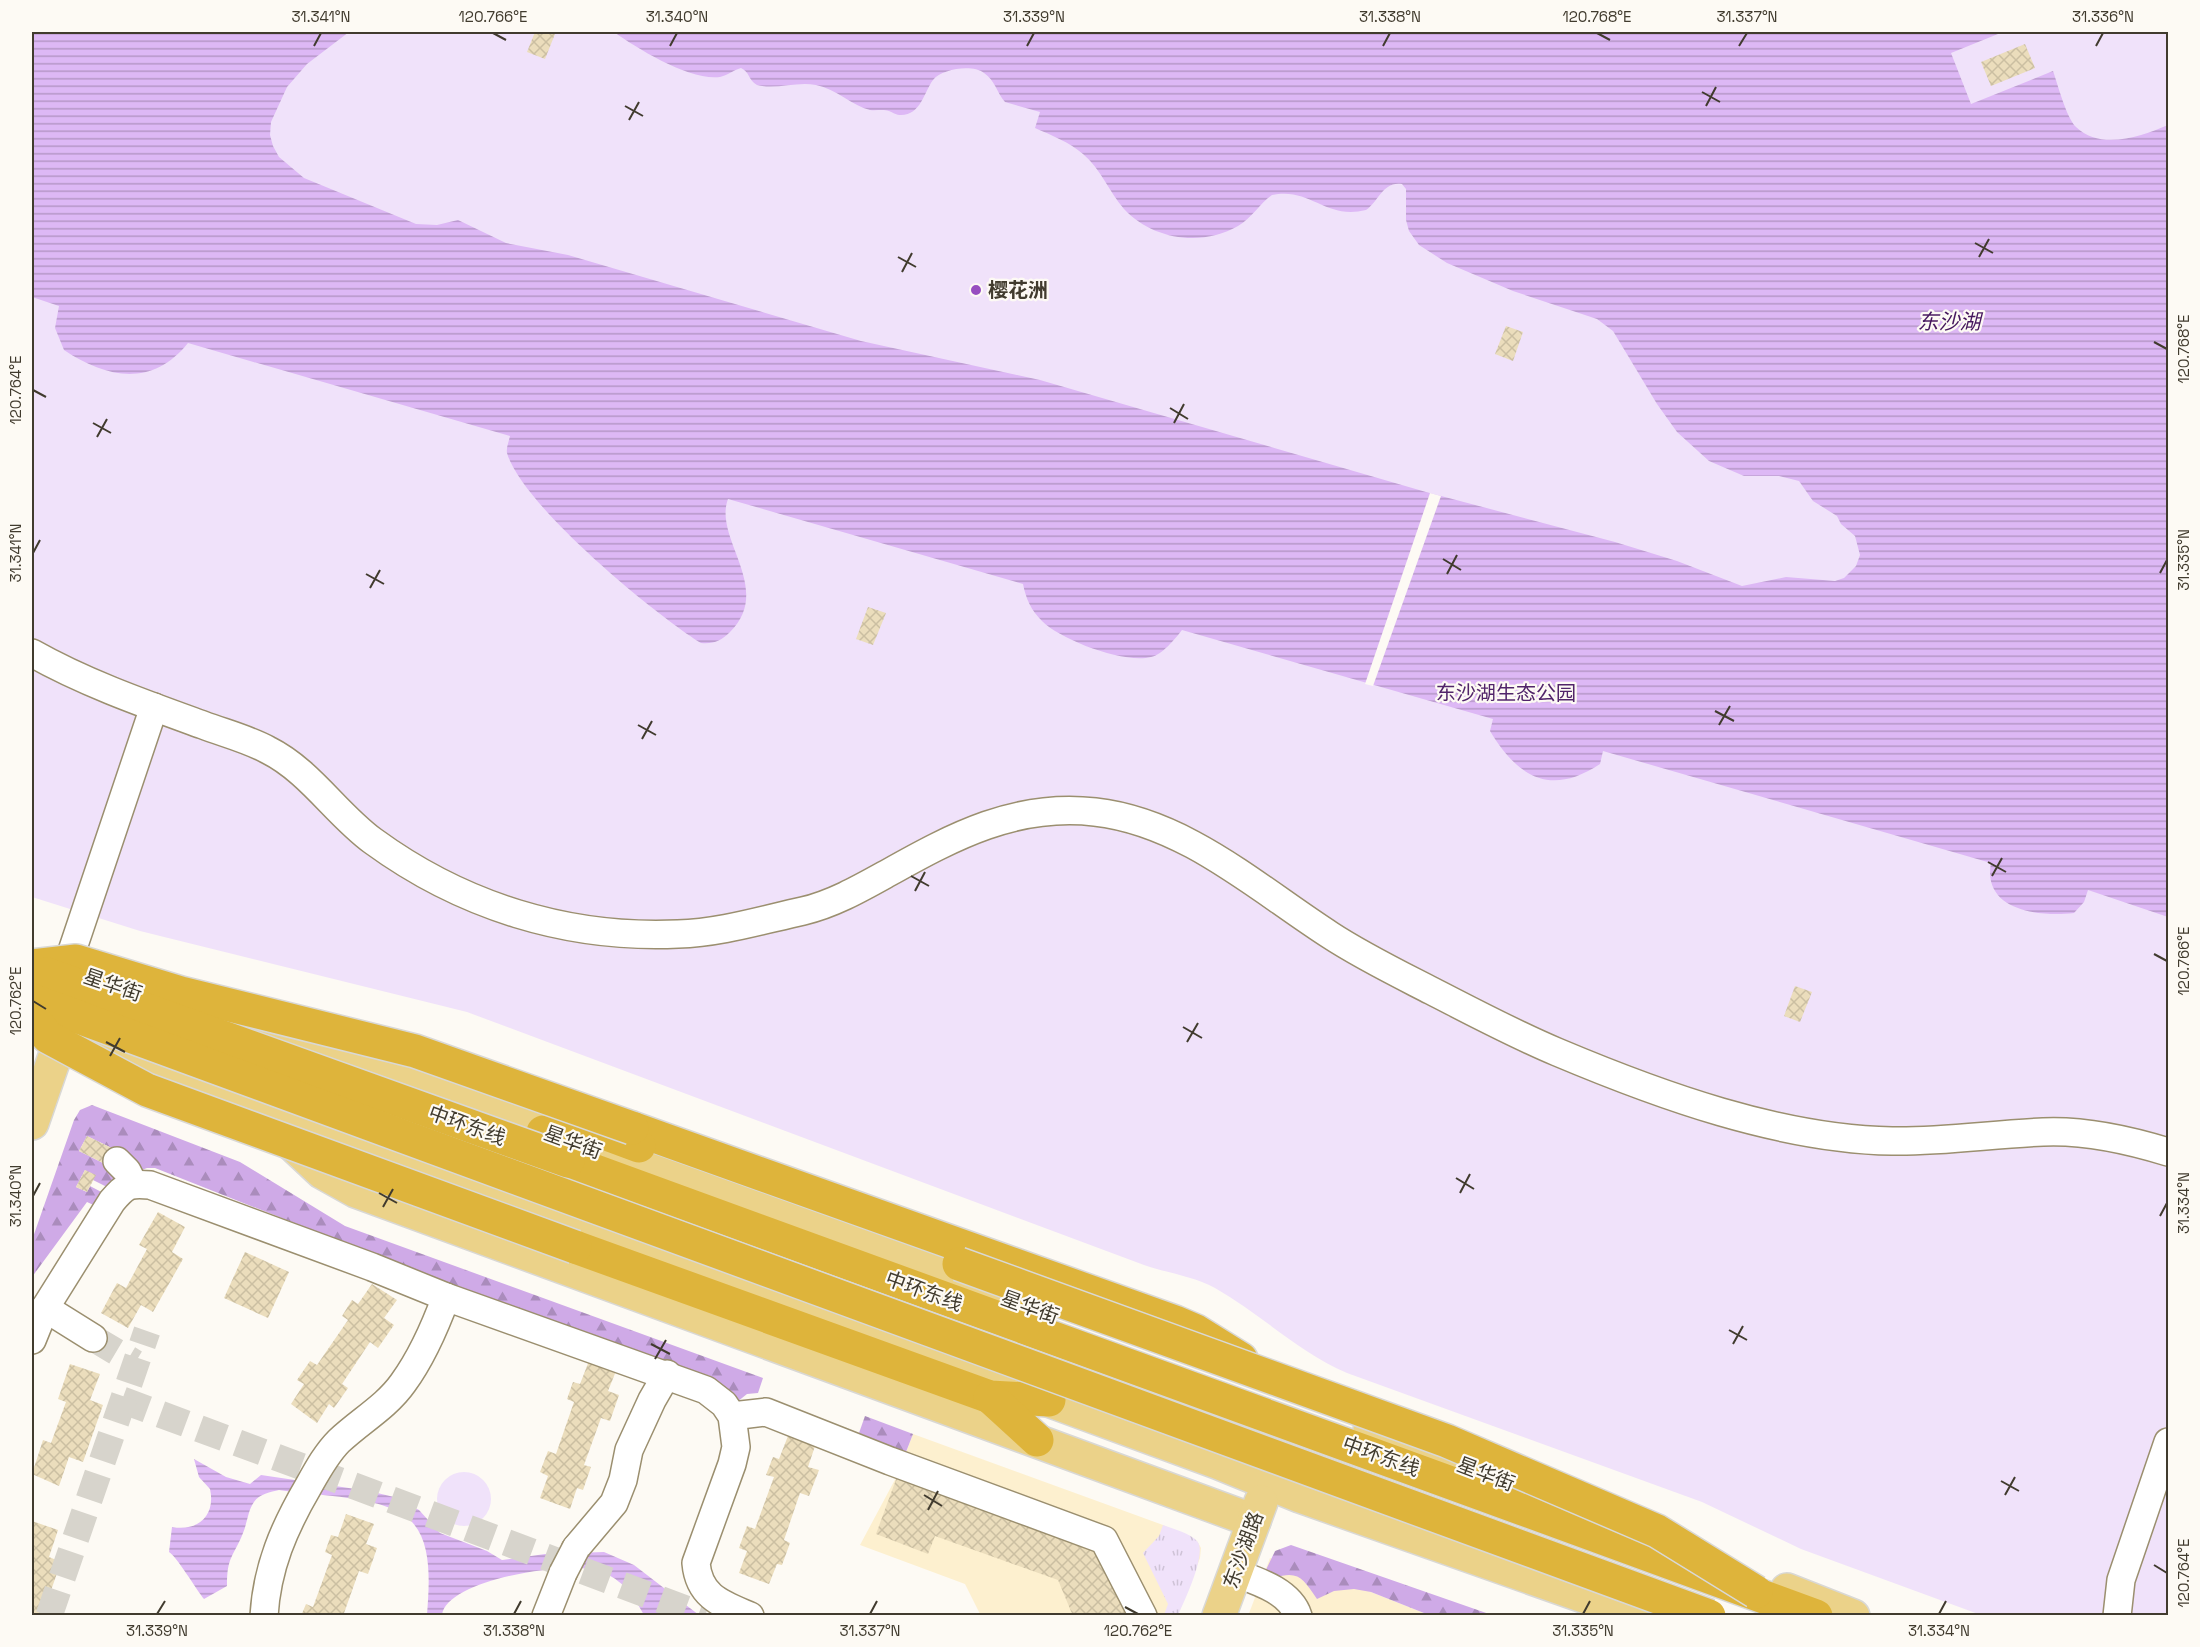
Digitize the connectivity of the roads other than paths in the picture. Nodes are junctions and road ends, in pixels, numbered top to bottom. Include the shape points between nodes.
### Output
1 (32, 653) edge
2 (154, 707) junction
3 (32, 955) edge
4 (32, 967) edge
5 (66, 969) junction
6 (38, 1021) edge
7 (254, 1109) junction
8 (32, 1123) edge
9 (543, 1132) junction
10 (2169, 1152) edge
11 (117, 1161) dead end
12 (133, 1183) junction
13 (446, 1297) junction
14 (45, 1308) junction
15 (93, 1338) tunnel mouth
16 (32, 1340) edge
17 (667, 1374) junction
18 (990, 1397) junction
19 (1048, 1400) junction
20 (1297, 1402) junction
21 (732, 1416) junction
22 (1037, 1440) junction
23 (2169, 1442) edge
24 (1268, 1484) junction
25 (1254, 1521) junction
26 (1235, 1573) junction
27 (1756, 1592) junction
28 (264, 1616) edge
29 (546, 1616) edge
30 (750, 1616) edge
31 (1143, 1616) edge
32 (1219, 1616) edge
33 (1298, 1616) edge
34 (1640, 1616) edge
35 (1709, 1616) edge
36 (1816, 1616) edge
37 (1852, 1616) edge
38 (2117, 1616) edge

1 - 2 street
2 - 5 street
2 - 10 street via 270,751 306,778 363,833 441,884 513,914 556,925 644,934 726,928 814,909 947,840 1012,815 1058,810 1098,812 1166,832 1204,851 1329,935 1552,1050 1619,1077 1752,1121 1834,1137 1891,1141 2044,1131 2073,1133 2124,1140
3 - 5 main road, 星华街
4 - 20 highway, bridge via 76,961 181,993 415,1051 1196,1331 1247,1363
4 - 27 highway, 中环东线, bridge
5 - 6 main road
5 - 9 main road, 星华街 via 301,1045
6 - 7 main road via 105,1055
6 - 8 main road
6 - 18 highway, bridge via 48,1037 147,1090
6 - 35 highway, 中环东线, bridge
7 - 19 main road
7 - 22 main road via 322,1172 356,1191
9 - 20 main road, 星华街
9 - 27 highway, bridge via 604,1133 1447,1441 1657,1532
11 - 12 street
12 - 13 street via 150,1185
12 - 14 street via 112,1201
13 - 17 street
13 - 28 street via 422,1352 403,1383 387,1402 339,1441 289,1519 276,1549
14 - 15 street
14 - 16 street
17 - 21 street via 717,1397
17 - 29 street, bridge via 629,1450 614,1503 576,1548
18 - 19 highway
18 - 22 highway
19 - 24 main road via 1217,1461
20 - 37 main road, 星华街
21 - 30 street via 736,1447 732,1464 696,1563 698,1578 711,1598
21 - 31 street via 766,1412 1104,1540
22 - 25 main road
23 - 38 street via 2121,1580
24 - 25 main road, 东沙湖路
24 - 34 main road
25 - 26 main road, 东沙湖路
26 - 32 main road, 东沙湖路
26 - 33 street via 1283,1595 1294,1605
27 - 36 highway, 中环东线

